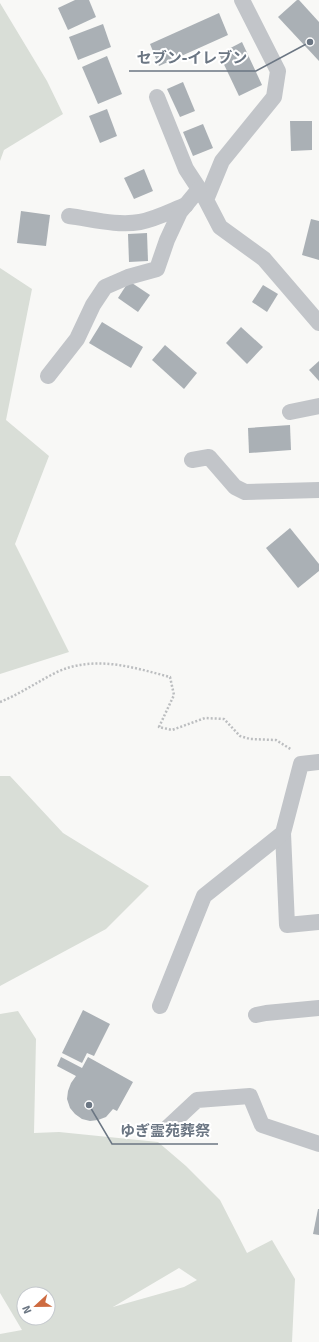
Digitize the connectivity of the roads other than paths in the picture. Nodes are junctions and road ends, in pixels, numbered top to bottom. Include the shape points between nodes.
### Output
1 (242, 0) edge
2 (157, 97) dead end
3 (203, 194) junction
4 (186, 205) junction
5 (69, 216) dead end
6 (319, 323) edge
7 (48, 376) dead end
8 (319, 406) edge
9 (290, 412) dead end
10 (192, 460) dead end
11 (319, 490) edge
12 (319, 762) edge
13 (282, 832) junction
14 (319, 922) edge
15 (160, 1006) dead end
16 (319, 1008) edge
17 (256, 1015) dead end
18 (167, 1128) dead end
19 (319, 1144) edge

1 - 3 street via 278,71 274,97 222,161
2 - 3 street via 186,169
3 - 4 street
3 - 6 street via 220,227 264,259
4 - 5 street via 140,222 116,222
4 - 7 street via 167,240 157,269 105,287 93,305 78,339
8 - 9 street
10 - 11 street via 209,457 235,487 245,492
12 - 13 street via 301,764
13 - 14 street via 287,925
13 - 15 street via 204,896
16 - 17 street
18 - 19 street via 197,1100 250,1096 262,1125

